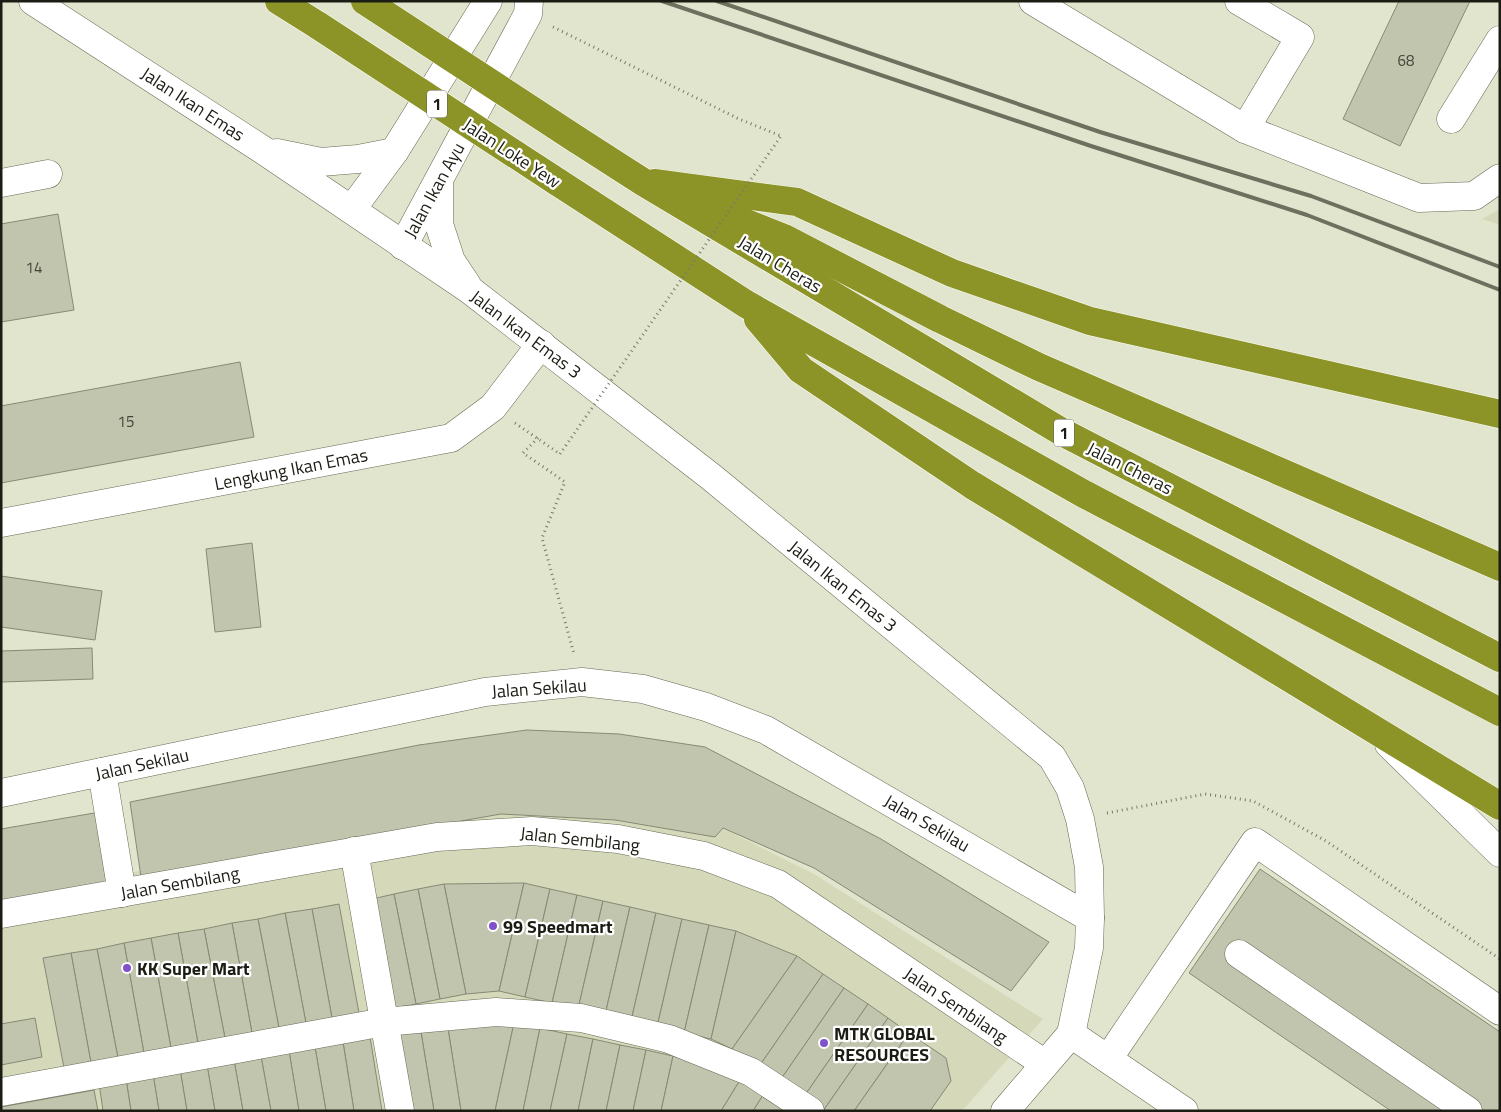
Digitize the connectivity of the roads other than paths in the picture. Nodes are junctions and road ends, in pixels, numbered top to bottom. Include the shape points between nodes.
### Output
1 (33, 1) edge
2 (279, 1) edge
3 (365, 1) edge
4 (488, 1) edge
5 (1033, 1) edge
6 (1239, 1) edge
7 (529, 8) edge
8 (1500, 40) edge
9 (1451, 119) dead end
10 (1246, 128) junction
11 (263, 150) junction
12 (394, 152) junction
13 (48, 174) dead end
14 (1500, 178) edge
15 (439, 181) junction
16 (642, 182) junction
17 (1, 183) edge
18 (352, 209) junction
19 (404, 246) junction
20 (470, 290) junction
21 (746, 304) junction
22 (541, 344) junction
23 (1500, 414) edge
24 (1, 523) edge
25 (1494, 563) edge
26 (1500, 658) edge
27 (1500, 712) edge
28 (1376, 732) junction
29 (102, 772) junction
30 (1, 793) edge
31 (1500, 806) edge
32 (354, 852) junction
33 (1500, 853) edge
34 (122, 893) junction
35 (1, 914) edge
36 (1090, 918) junction
37 (1239, 954) dead end
38 (1500, 1010) edge
39 (384, 1022) junction
40 (1071, 1034) junction
41 (1108, 1059) junction
42 (1044, 1064) junction
43 (1, 1092) edge
44 (400, 1111) edge
45 (810, 1111) edge
46 (1005, 1111) edge
47 (1184, 1111) edge
48 (1468, 1111) edge

1 - 11 street, Jalan Ikan Emas
2 - 21 highway, Jalan Loke Yew / 1, bridge
3 - 16 highway, 1, bridge
4 - 12 street
5 - 10 street
6 - 10 street via 1300,37
7 - 15 street, Jalan Ikan Ayu
8 - 9 street
10 - 14 street via 1419,198 1474,196
11 - 12 street via 321,162
11 - 18 street, Jalan Ikan Emas
12 - 18 street
13 - 17 street
15 - 19 street, Jalan Ikan Ayu
15 - 20 street via 439,224 451,261
16 - 23 highway via 797,202 952,273 1090,321
16 - 25 highway via 784,238 1039,367
16 - 26 highway, Jalan Cheras / 1 via 1062,432
18 - 19 street, Jalan Ikan Emas
19 - 20 street, Jalan Ikan Emas 3
20 - 22 street, Jalan Ikan Emas 3
21 - 27 highway, 1 via 1084,494
21 - 28 highway via 810,376 972,485
22 - 24 street, Lengkung Ikan Emas via 492,407 452,438
22 - 36 street, Jalan Ikan Emas 3 via 718,483 1052,757 1070,788 1080,819 1089,867
28 - 31 highway
28 - 33 street
29 - 30 street, Jalan Sekilau
29 - 34 street
29 - 36 street, Jalan Sekilau via 485,692 582,682 643,690 706,707 766,730
32 - 34 street, Jalan Sembilang
32 - 39 street
32 - 42 street, Jalan Sembilang via 437,837 532,830 618,839 704,856 778,884
34 - 35 street, Jalan Sembilang
36 - 40 street, Jalan Ikan Emas 3 via 1088,948
37 - 48 street
38 - 41 street via 1255,842
39 - 43 street
39 - 44 street
39 - 45 street via 496,1012 581,1018 669,1040 750,1072
40 - 41 street
40 - 42 street
41 - 47 street
42 - 46 street

